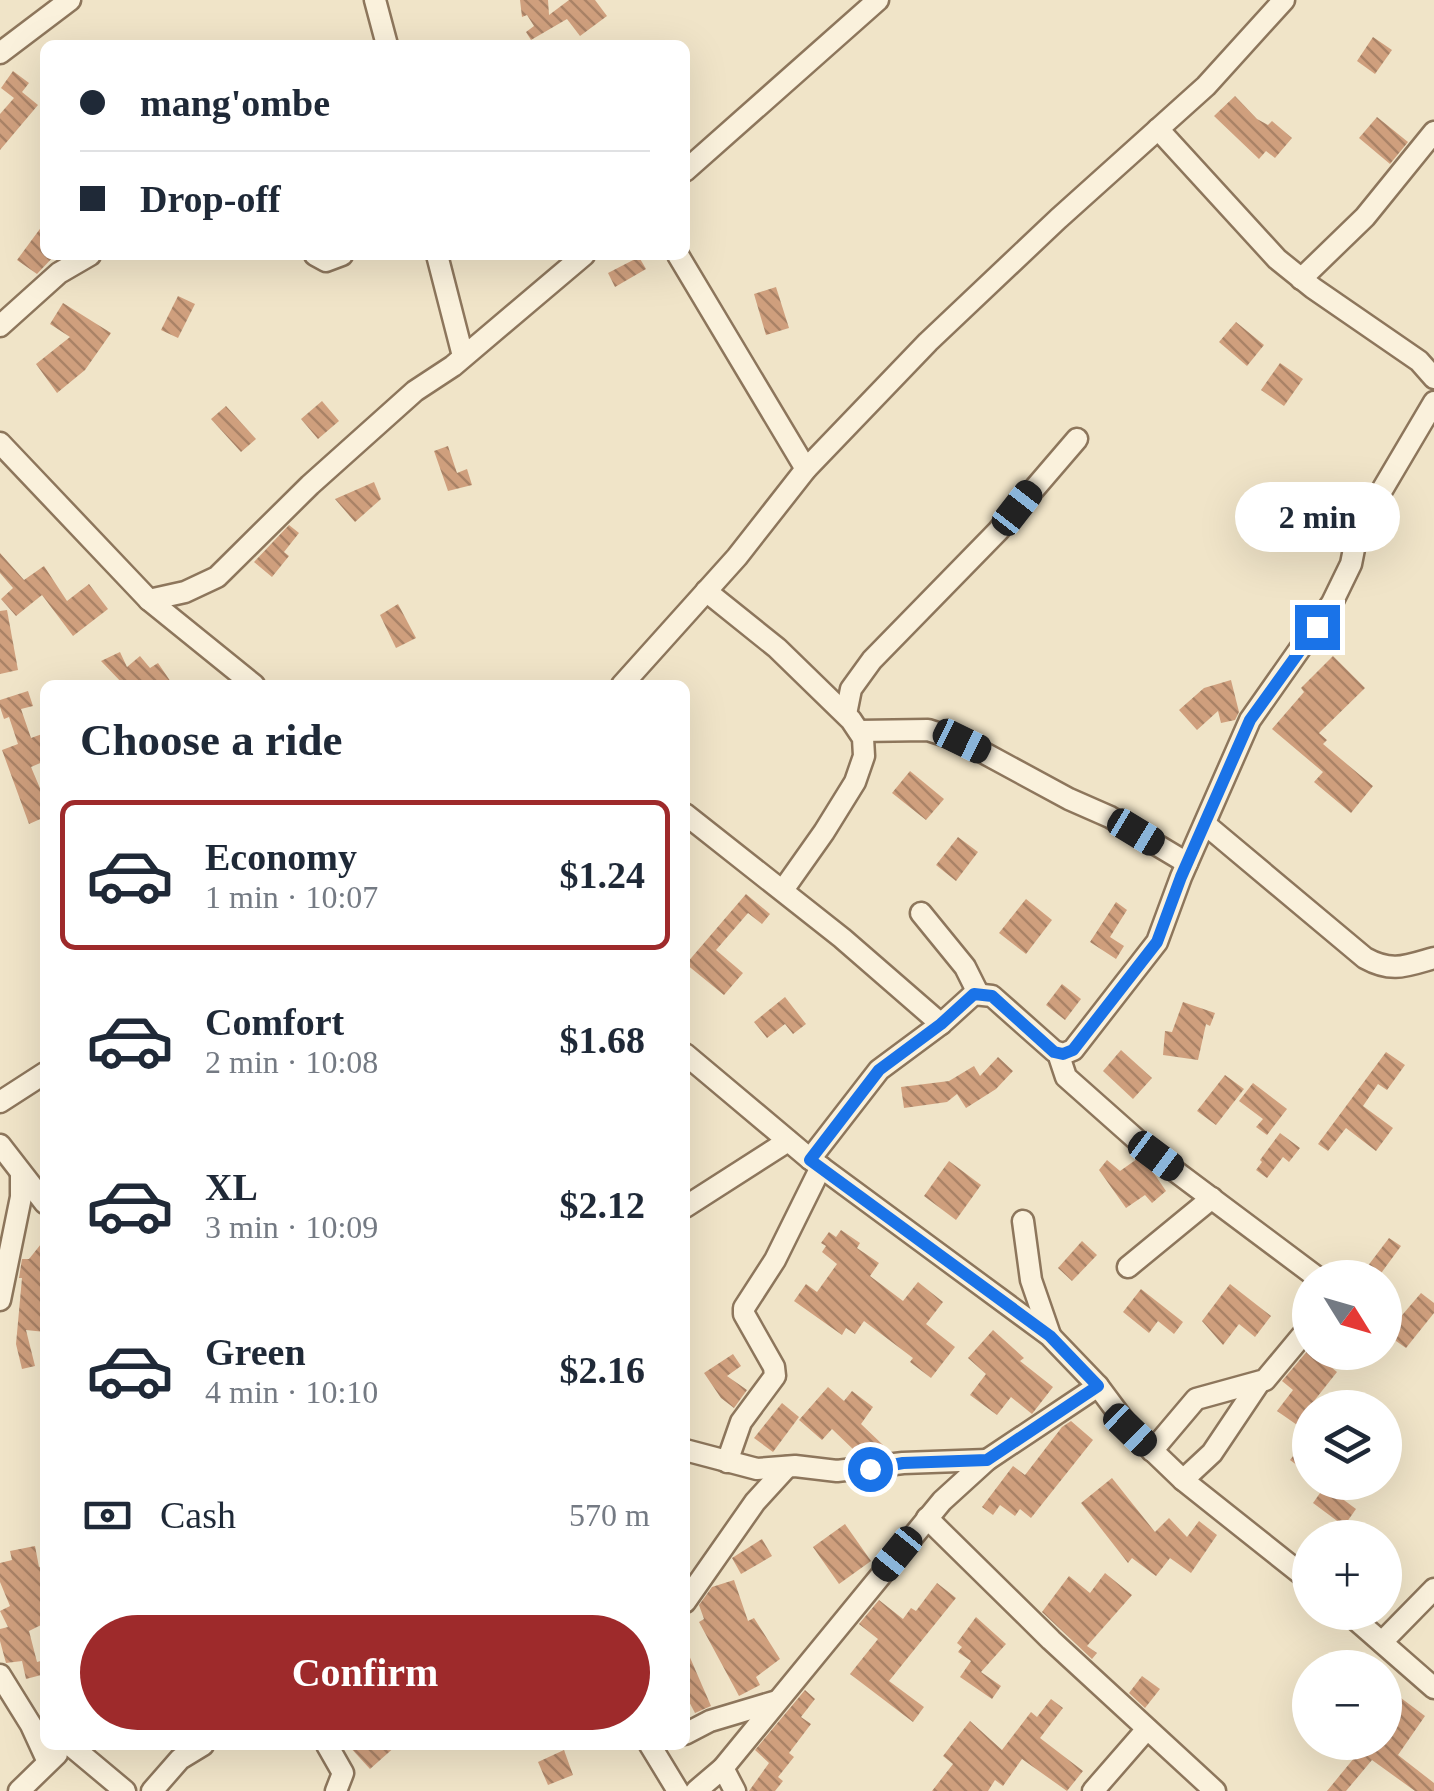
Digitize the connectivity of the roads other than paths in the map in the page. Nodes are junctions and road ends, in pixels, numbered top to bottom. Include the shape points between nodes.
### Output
1 (70, 0) edge
2 (375, 0) edge
3 (878, 0) edge
4 (1284, 0) edge
5 (386, 40) edge
6 (0, 54) edge
7 (1158, 128) junction
8 (1434, 132) edge
9 (690, 166) edge
10 (81, 260) edge
11 (438, 260) edge
12 (578, 260) edge
13 (681, 260) edge
14 (1301, 279) junction
15 (0, 326) edge
16 (463, 356) junction
17 (1434, 378) edge
18 (1434, 402) edge
19 (1077, 439) dead end
20 (2, 449) edge
21 (806, 469) junction
22 (706, 590) junction
23 (149, 600) junction
24 (248, 680) edge
25 (626, 680) edge
26 (852, 723) junction
27 (690, 818) edge
28 (1205, 824) junction
29 (1187, 863) junction
30 (783, 890) junction
31 (920, 913) dead end
32 (1434, 958) edge
33 (978, 993) junction
34 (941, 1024) junction
35 (1058, 1053) junction
36 (690, 1058) edge
37 (40, 1074) edge
38 (0, 1102) edge
39 (788, 1141) junction
40 (0, 1144) edge
41 (815, 1163) junction
42 (21, 1174) junction
43 (40, 1197) edge
44 (1212, 1198) junction
45 (690, 1204) edge
46 (1024, 1221) dead end
47 (1294, 1260) edge
48 (1128, 1268) dead end
49 (0, 1300) edge
50 (1050, 1336) junction
51 (1292, 1349) edge
52 (1259, 1383) junction
53 (1098, 1386) junction
54 (690, 1451) edge
55 (1152, 1451) junction
56 (987, 1460) junction
57 (727, 1462) junction
58 (787, 1467) junction
59 (1183, 1480) junction
60 (928, 1518) junction
61 (1292, 1568) edge
62 (1434, 1589) edge
63 (690, 1594) edge
64 (1368, 1630) edge
65 (1382, 1642) junction
66 (0, 1675) edge
67 (1434, 1688) edge
68 (778, 1700) junction
69 (1147, 1729) junction
70 (690, 1732) edge
71 (40, 1745) edge
72 (42, 1750) edge
73 (62, 1750) edge
74 (74, 1750) edge
75 (198, 1750) edge
76 (330, 1750) edge
77 (673, 1750) edge
78 (48, 1762) junction
79 (722, 1768) junction
80 (166, 1781) edge
81 (19, 1791) edge
82 (125, 1791) edge
83 (152, 1791) edge
84 (336, 1791) edge
85 (678, 1791) edge
86 (696, 1791) edge
87 (734, 1791) edge
88 (1093, 1791) edge
89 (1215, 1791) edge

1 - 6 street
2 - 5 street
3 - 9 street
4 - 7 street via 1224,69
7 - 14 street
7 - 21 street via 928,342
8 - 14 street via 1365,217
10 - 15 street
11 - 16 street
12 - 16 street
13 - 21 street
14 - 17 street
16 - 23 street via 310,484 216,577
18 - 28 street via 1369,512 1332,604 1250,720
19 - 26 street via 872,660 851,689
20 - 23 street
21 - 22 street
22 - 25 street
22 - 26 street
23 - 24 street
26 - 29 street via 928,730 962,741
26 - 30 street via 864,738 854,782
27 - 30 street
28 - 29 street
28 - 32 street via 1365,958 1391,968
29 - 35 street via 1157,942 1073,1050
30 - 34 street
31 - 33 street
33 - 34 street
33 - 35 street via 992,996
34 - 41 street via 879,1070
35 - 44 street via 1066,1077
36 - 39 street
37 - 38 street
39 - 41 street
39 - 45 street
40 - 42 street
41 - 50 street
41 - 57 street via 774,1260 744,1308 774,1376 742,1422
42 - 43 street
42 - 49 street
44 - 47 street
44 - 48 street
46 - 50 street via 1031,1280
50 - 53 street
51 - 52 street
52 - 55 street via 1196,1398
52 - 59 street via 1212,1453
53 - 55 street
53 - 56 street
54 - 57 street
55 - 59 street
56 - 58 street via 851,1471
56 - 60 street
57 - 58 street
58 - 63 street
59 - 61 street
60 - 68 street
60 - 69 street
62 - 65 street
64 - 65 street
65 - 67 street
66 - 71 street
68 - 70 street
68 - 79 street
69 - 88 street
69 - 89 street
72 - 78 street
73 - 78 street
74 - 82 street
75 - 80 street
76 - 84 street via 342,1772
77 - 85 street
78 - 81 street
79 - 86 street
79 - 87 street
80 - 83 street

